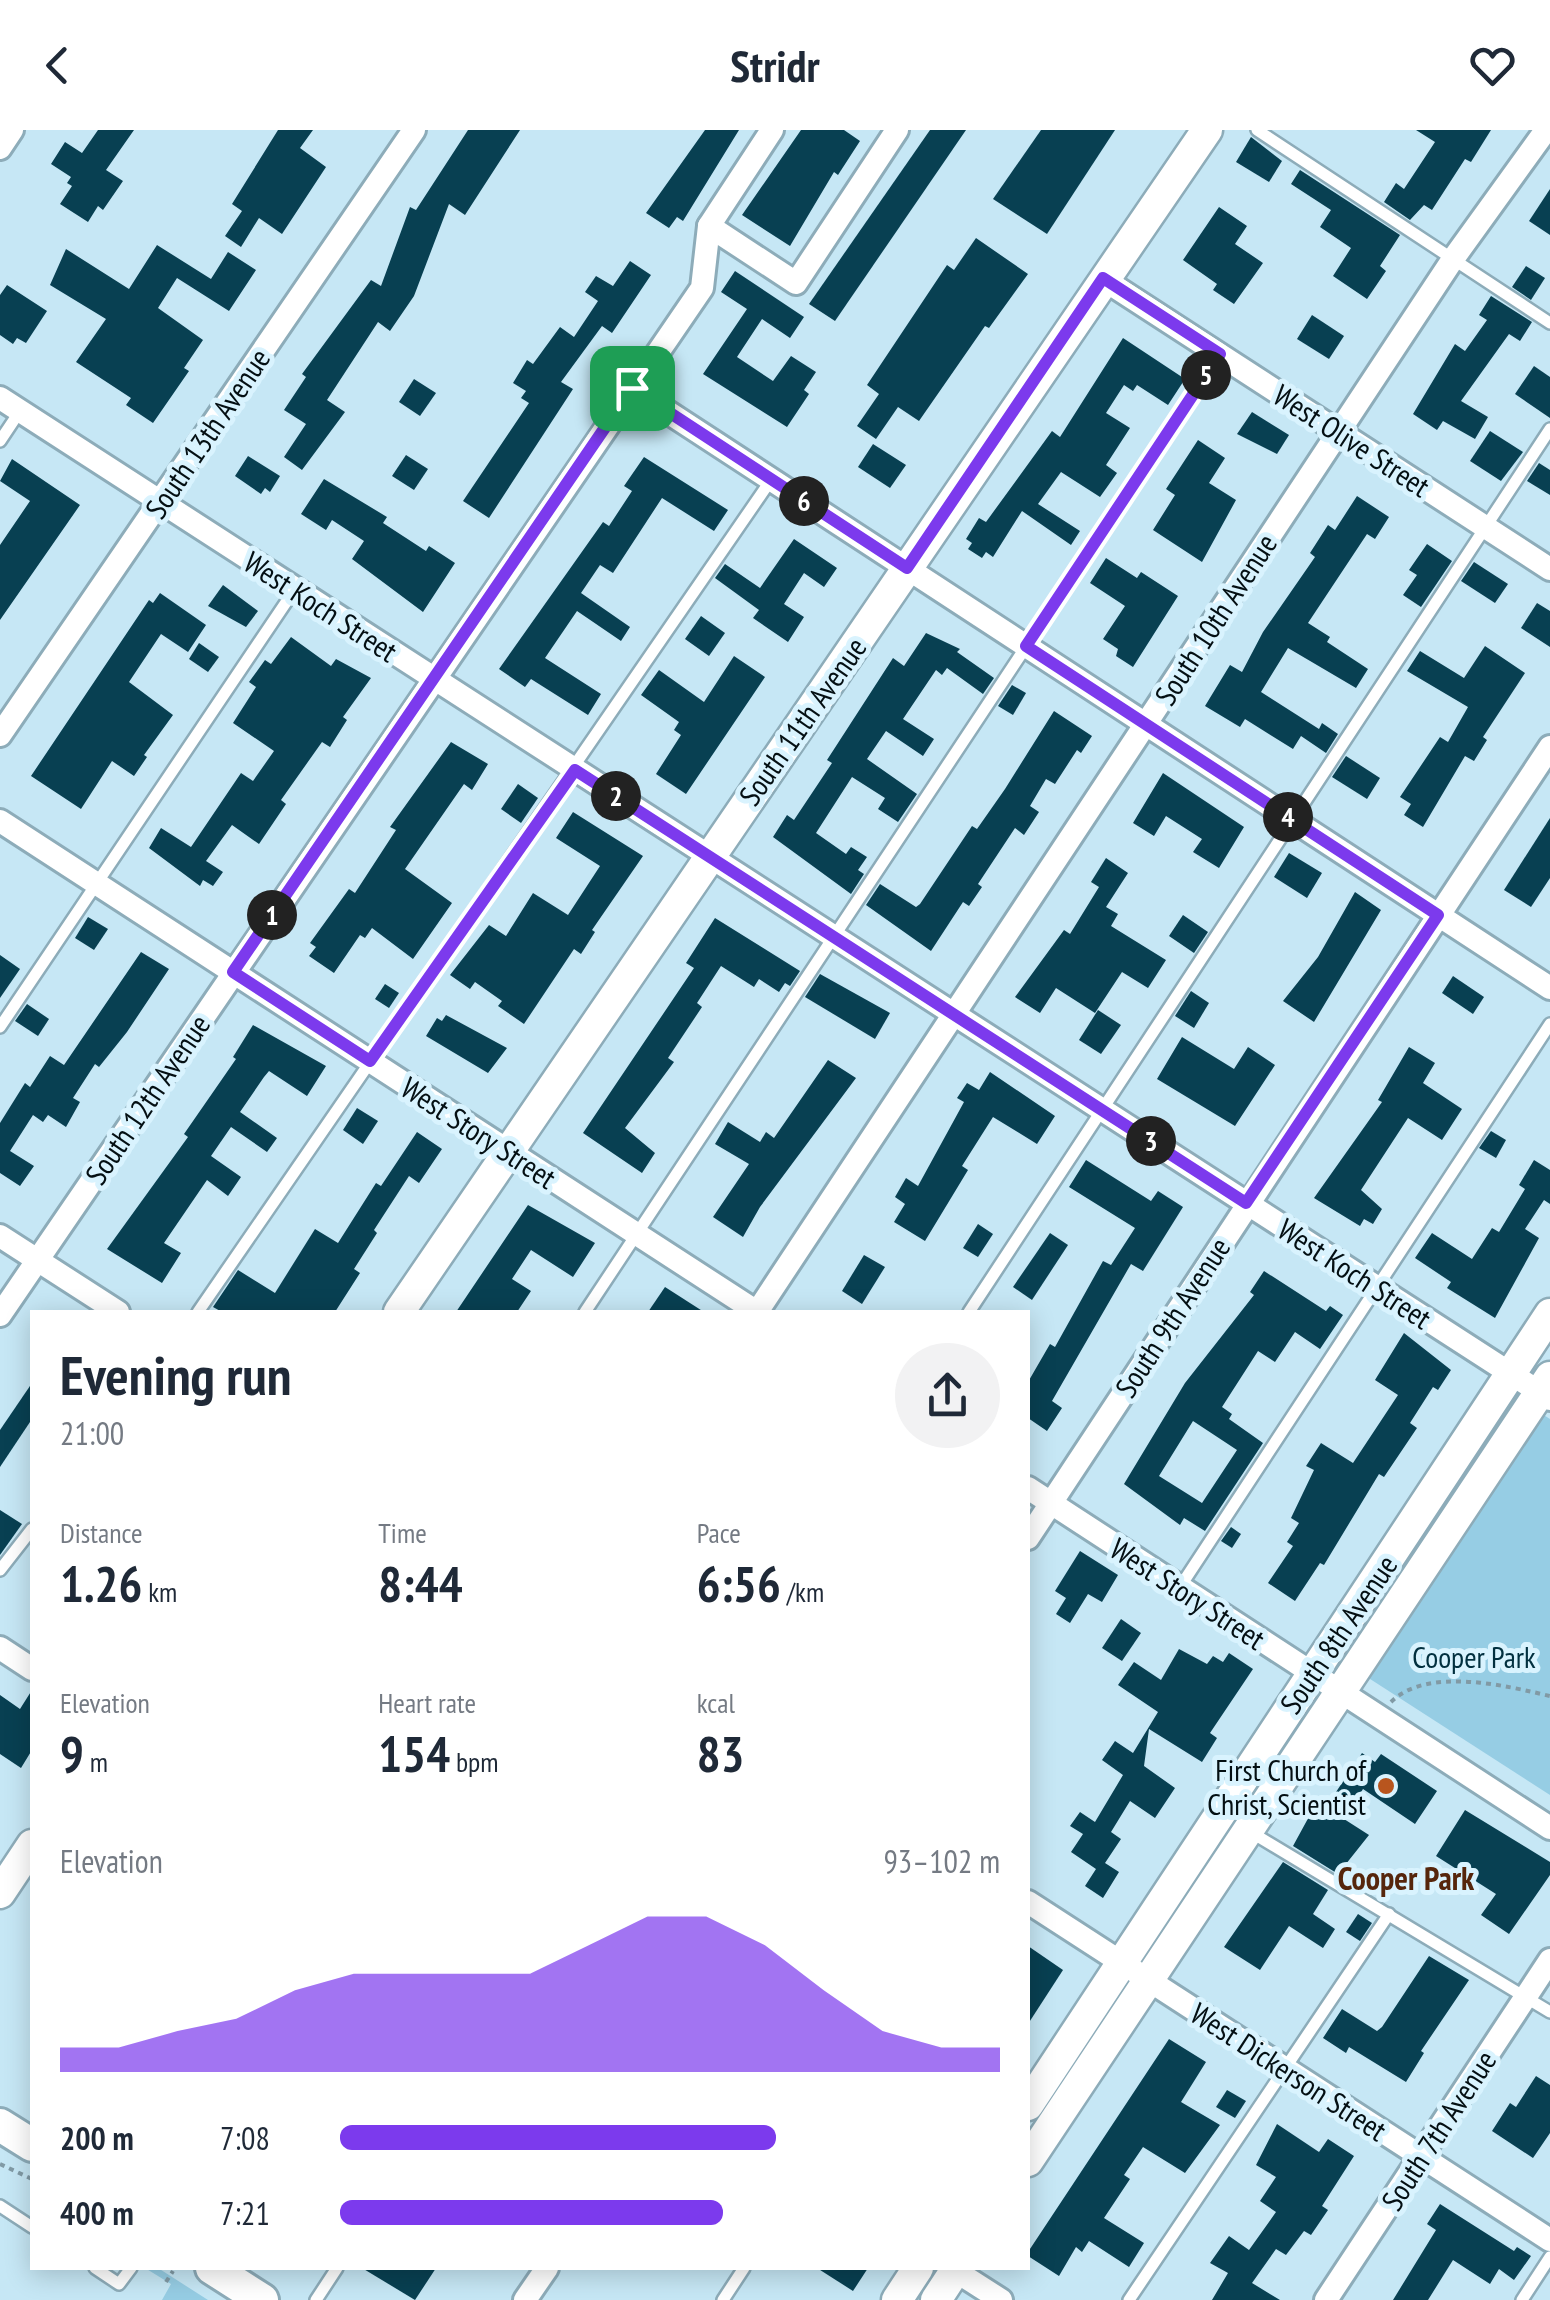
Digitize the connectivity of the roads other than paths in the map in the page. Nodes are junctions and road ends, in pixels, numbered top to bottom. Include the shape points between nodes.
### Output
1 (12, 130) edge
2 (414, 130) edge
3 (772, 130) edge
4 (897, 130) edge
5 (1207, 130) edge
6 (1257, 130) edge
7 (1546, 130) edge
8 (0, 148) edge
9 (709, 226) junction
10 (1453, 259) junction
11 (1103, 278) junction
12 (1550, 323) edge
13 (1220, 354) junction
14 (632, 388) junction
15 (10, 405) edge
16 (1550, 429) edge
17 (1339, 432) junction
18 (0, 441) edge
19 (772, 480) junction
20 (160, 502) junction
21 (1486, 527) junction
22 (907, 568) junction
23 (1550, 568) edge
24 (295, 589) junction
25 (1026, 646) junction
26 (435, 679) junction
27 (1146, 724) junction
28 (0, 735) edge
29 (1550, 747) edge
30 (575, 770) junction
31 (1293, 820) junction
32 (0, 821) edge
33 (709, 856) junction
34 (98, 884) junction
35 (1438, 915) junction
36 (833, 936) junction
37 (233, 972) junction
38 (1550, 988) edge
39 (954, 1014) junction
40 (1550, 1024) edge
41 (0, 1027) edge
42 (370, 1061) junction
43 (1102, 1110) junction
44 (510, 1152) junction
45 (1246, 1203) junction
46 (636, 1234) junction
47 (0, 1236) edge
48 (37, 1260) junction
49 (1375, 1286) junction
50 (115, 1310) edge
51 (199, 1310) edge
52 (399, 1310) edge
53 (586, 1310) edge
54 (754, 1310) edge
55 (758, 1310) edge
56 (970, 1310) edge
57 (1550, 1314) edge
58 (0, 1315) edge
59 (1512, 1374) junction
60 (1547, 1389) edge
61 (1030, 1489) edge
62 (1050, 1503) junction
63 (30, 1532) edge
64 (1030, 1535) edge
65 (0, 1570) edge
66 (1180, 1587) junction
67 (0, 1648) edge
68 (30, 1668) edge
69 (1311, 1673) junction
70 (1338, 1690) junction
71 (1220, 1812) junction
72 (1550, 1828) edge
73 (1248, 1830) junction
74 (30, 1848) edge
75 (0, 1893) edge
76 (1030, 1903) edge
77 (1389, 1914) junction
78 (1550, 1960) edge
79 (1135, 1972) junction
80 (1527, 1996) junction
81 (1550, 2012) edge
82 (1285, 2069) junction
83 (1030, 2103) edge
84 (0, 2125) edge
85 (26, 2147) edge
86 (1030, 2157) edge
87 (1420, 2157) junction
88 (0, 2206) edge
89 (30, 2226) edge
90 (1550, 2240) edge
91 (1550, 2256) edge
92 (98, 2270) edge
93 (129, 2270) edge
94 (215, 2270) edge
95 (337, 2270) edge
96 (546, 2270) edge
97 (743, 2270) edge
98 (917, 2270) edge
99 (953, 2270) edge
100 (957, 2270) edge
101 (262, 2300) edge
102 (316, 2300) edge
103 (525, 2300) edge
104 (723, 2300) edge
105 (897, 2300) edge
106 (936, 2300) edge
107 (1001, 2300) edge
108 (1130, 2300) edge
109 (1326, 2300) edge
110 (1522, 2300) edge

1 - 8 street
2 - 20 street, South 13th Avenue
3 - 9 street, South 12th Avenue
4 - 9 street via 796,282
5 - 11 street, South 11th Avenue
6 - 10 lane
7 - 10 street, South 10th Avenue
9 - 14 street, South 12th Avenue via 702,288
10 - 12 lane
10 - 17 street, South 10th Avenue
11 - 13 street, West Olive Street
11 - 22 street, South 11th Avenue
13 - 17 street, West Olive Street
13 - 25 lane
14 - 19 street
14 - 26 street, South 12th Avenue
15 - 18 lane
15 - 20 street, West Koch Street
16 - 21 lane
17 - 21 street, West Olive Street
17 - 27 street, South 10th Avenue
19 - 22 street
19 - 30 lane
20 - 24 street, West Koch Street
20 - 28 street, South 13th Avenue
21 - 23 street, West Olive Street
21 - 31 lane
22 - 25 street
22 - 33 street, South 11th Avenue
24 - 26 street, West Koch Street
24 - 34 lane
25 - 27 street
25 - 36 lane
26 - 30 street, West Koch Street
26 - 37 street, South 12th Avenue
27 - 31 street
27 - 39 street, South 10th Avenue
29 - 35 street, South 9th Avenue
30 - 33 street, West Koch Street
30 - 42 lane
31 - 35 street
31 - 43 lane
32 - 34 street, West Story Street
33 - 36 street, West Koch Street
33 - 44 street, South 11th Avenue
34 - 37 street, West Story Street
34 - 41 lane
35 - 38 street
35 - 45 street, South 9th Avenue
36 - 39 street, West Koch Street
36 - 46 lane
37 - 42 street, West Story Street
37 - 48 street, South 12th Avenue
39 - 43 street, West Koch Street
39 - 55 street, South 10th Avenue
40 - 49 lane
42 - 44 street, West Story Street
42 - 51 lane
43 - 45 street, West Koch Street
43 - 56 lane
44 - 46 street, West Story Street
44 - 52 street, South 11th Avenue
45 - 49 street, West Koch Street
45 - 62 street, South 9th Avenue
46 - 53 lane
46 - 54 street, West Story Street
47 - 48 street
48 - 50 street
48 - 58 street, South 12th Avenue
49 - 59 street, West Koch Street
49 - 66 lane
57 - 59 street, South 8th Avenue
59 - 60 street, West Koch Street
59 - 69 street, South 8th Avenue
60 - 70 street, South 8th Avenue
61 - 62 street, West Story Street
62 - 64 street, South 9th Avenue
62 - 66 street, West Story Street
63 - 65 lane
66 - 69 street, West Story Street
67 - 68 street
69 - 70 street, West Story Street
69 - 71 street, South 8th Avenue
70 - 72 street, West Story Street
70 - 73 street, South 8th Avenue
71 - 73 lane
71 - 79 street, South 8th Avenue
73 - 77 lane
73 - 79 street, South 8th Avenue
74 - 75 street
76 - 79 street, West Dickerson Street
77 - 80 lane
77 - 82 lane
78 - 80 street, South 7th Avenue
79 - 82 street, West Dickerson Street
79 - 83 street, South 8th Avenue
79 - 86 street, South 8th Avenue
80 - 81 lane
80 - 87 street, South 7th Avenue
82 - 87 street, West Dickerson Street
82 - 108 lane
84 - 85 main road
87 - 90 street, West Dickerson Street
87 - 109 street, South 7th Avenue
88 - 89 lane
91 - 110 lane
92 - 93 lane via 120,2284
94 - 101 main road
95 - 102 lane
96 - 103 street
97 - 104 lane
98 - 105 street
99 - 106 street
100 - 107 street

